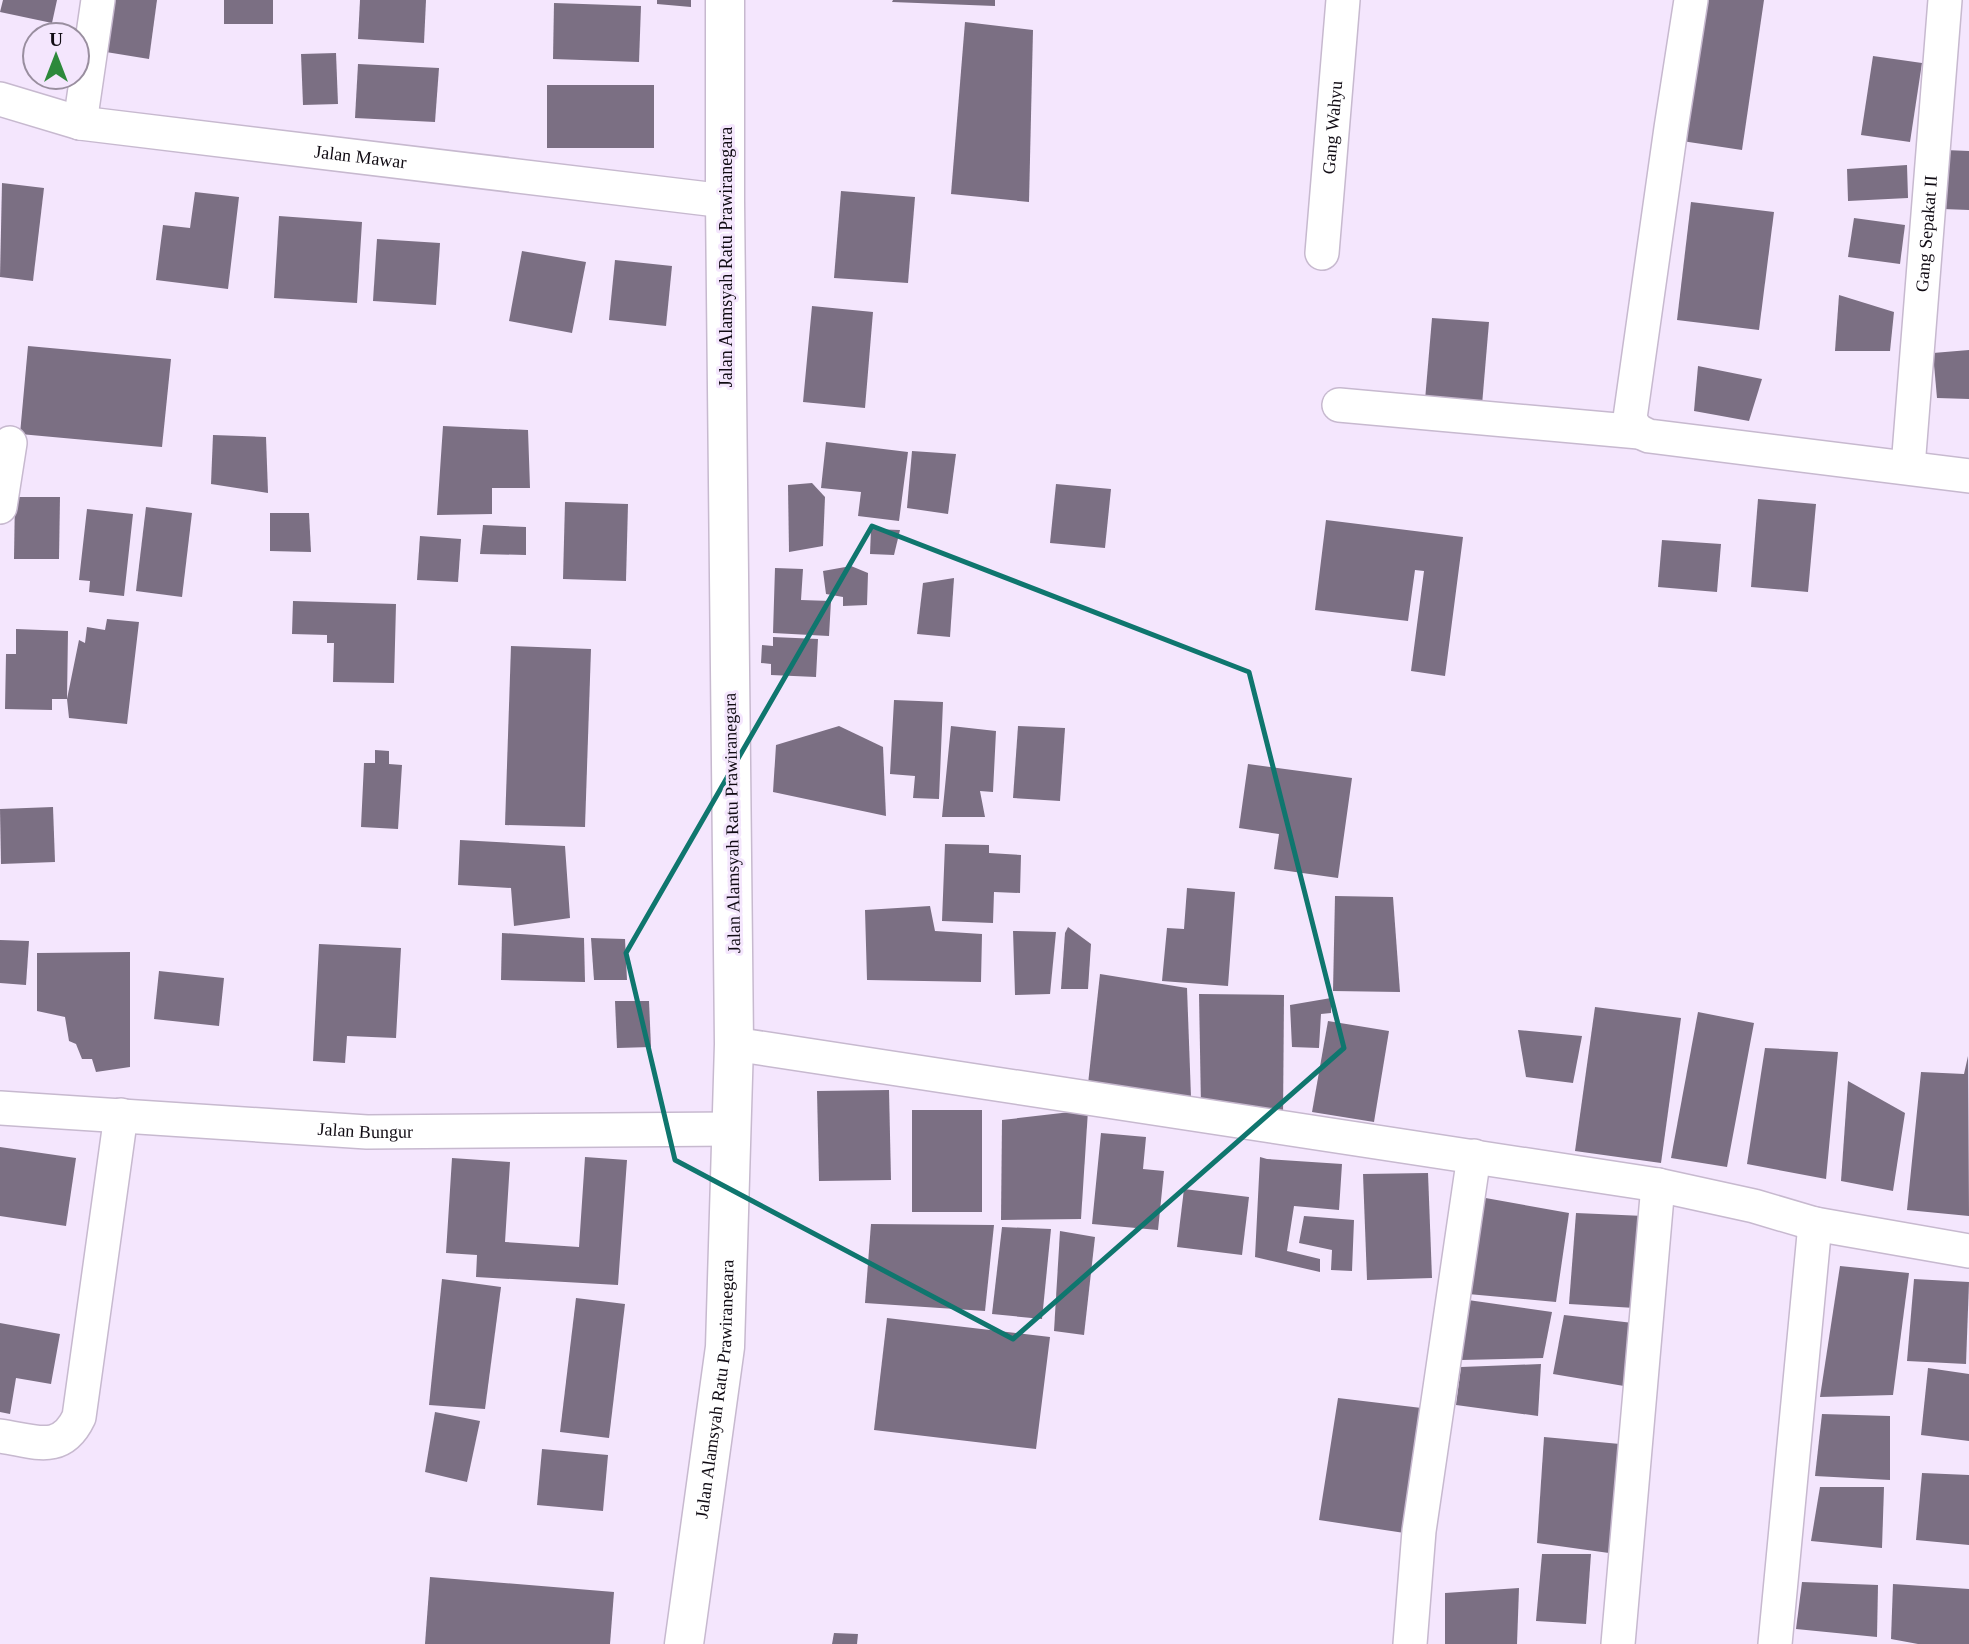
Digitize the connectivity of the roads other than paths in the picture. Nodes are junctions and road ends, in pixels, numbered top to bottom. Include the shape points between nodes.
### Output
1 (98, 0) edge
2 (725, 0) edge
3 (1343, 0) edge
4 (1691, 0) edge
5 (1945, 0) edge
6 (0, 100) edge
7 (80, 123) junction
8 (725, 201) junction
9 (1322, 253) dead end
10 (1339, 405) dead end
11 (1639, 432) junction
12 (10, 443) dead end
13 (1908, 467) junction
14 (1969, 476) edge
15 (0, 507) edge
16 (734, 1044) junction
17 (0, 1108) edge
18 (121, 1115) junction
19 (732, 1129) junction
20 (1474, 1156) junction
21 (1658, 1185) junction
22 (1815, 1224) junction
23 (1969, 1251) edge
24 (0, 1436) edge
25 (684, 1644) edge
26 (1410, 1644) edge
27 (1618, 1644) edge
28 (1775, 1644) edge

1 - 7 street
2 - 8 main road, Jalan Alamsyah Ratu Prawiranegara
3 - 9 street, Gang Wahyu
4 - 11 street via 1630,418
5 - 13 street, Gang Sepakat II
6 - 7 street, Jalan Mawar
7 - 8 street, Jalan Mawar
8 - 16 main road, Jalan Alamsyah Ratu Prawiranegara
10 - 11 street
11 - 13 street
12 - 15 street
13 - 14 street
16 - 19 main road, Jalan Alamsyah Ratu Prawiranegara
16 - 20 street
17 - 18 street, Jalan Bungur
18 - 19 street, Jalan Bungur via 367,1132
18 - 24 street via 79,1417 72,1432 60,1441
19 - 25 main road, Jalan Alamsyah Ratu Prawiranegara via 725,1347
20 - 21 street
20 - 26 street via 1419,1531
21 - 22 street
21 - 27 street
22 - 23 street
22 - 28 street

